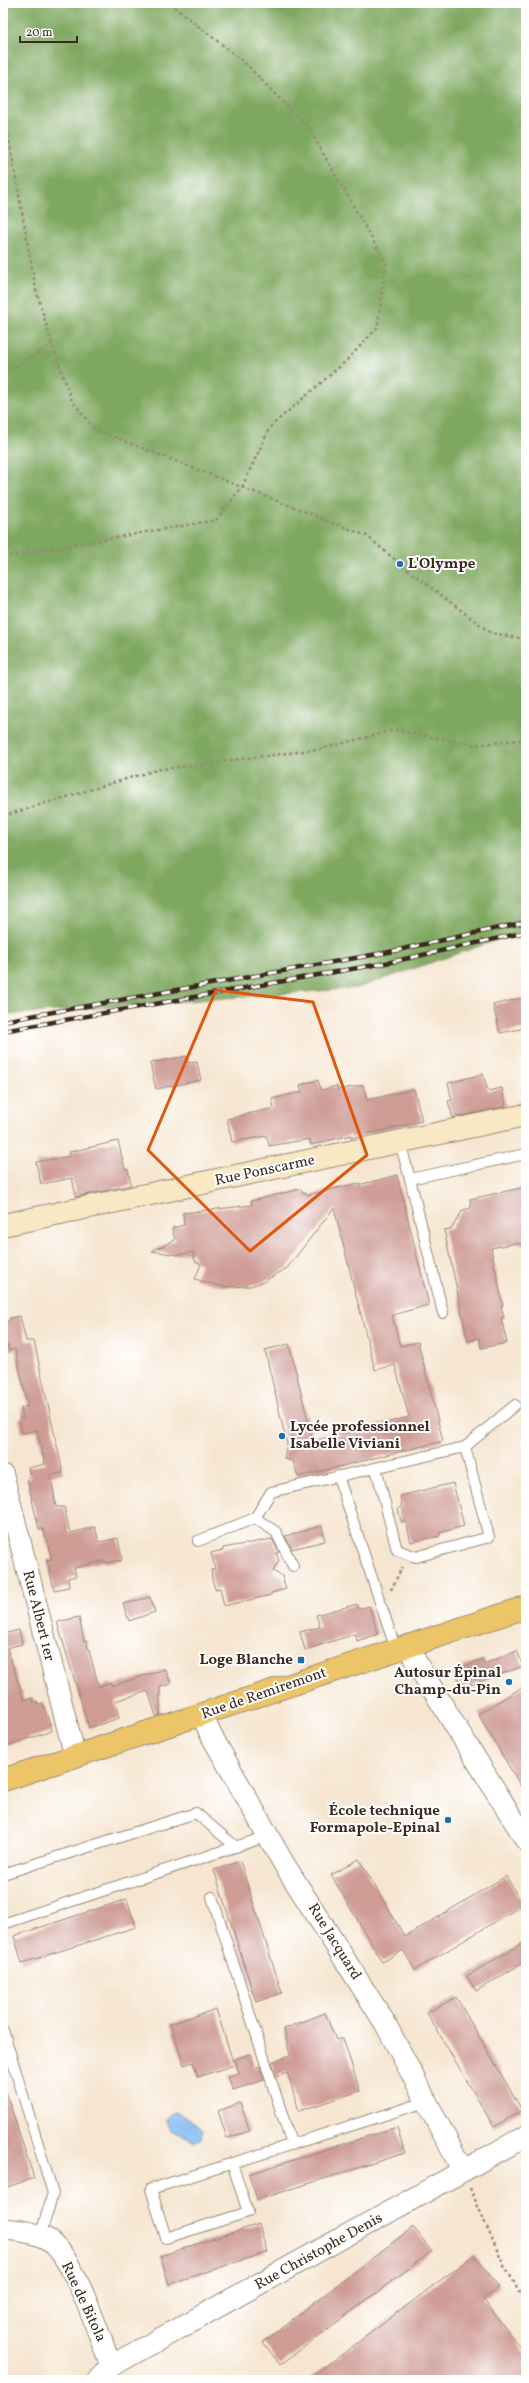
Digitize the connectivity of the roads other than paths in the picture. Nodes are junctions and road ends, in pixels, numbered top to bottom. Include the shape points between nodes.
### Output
1 (526, 1116) edge
2 (400, 1142) junction
3 (526, 1154) edge
4 (410, 1179) junction
5 (3, 1225) edge
6 (443, 1313) dead end
7 (515, 1405) dead end
8 (465, 1447) junction
9 (376, 1468) junction
10 (3, 1475) edge
11 (338, 1476) junction
12 (255, 1518) junction
13 (198, 1541) dead end
14 (293, 1566) dead end
15 (526, 1607) edge
16 (403, 1648) junction
17 (202, 1715) junction
18 (74, 1756) junction
19 (3, 1780) edge
20 (268, 1836) junction
21 (526, 1840) edge
22 (236, 1847) junction
23 (3, 1874) edge
24 (212, 1896) dead end
25 (3, 1924) edge
26 (3, 2030) edge
27 (426, 2102) junction
28 (526, 2136) edge
29 (292, 2145) junction
30 (232, 2163) junction
31 (462, 2172) junction
32 (3, 2229) edge
33 (40, 2237) junction
34 (104, 2373) edge

1 - 2 street, Rue Ponscarme
2 - 4 lane
2 - 5 street, Rue Ponscarme
3 - 4 lane
4 - 6 lane
7 - 8 lane
8 - 9 lane
8 - 9 lane via 489,1537 416,1557 397,1550
9 - 11 lane
10 - 18 street, Rue Albert 1er
11 - 12 lane via 271,1492
11 - 16 lane via 381,1606
12 - 13 lane
12 - 14 lane via 276,1532
15 - 16 main road, Rue de Remiremont
16 - 17 main road, Rue de Remiremont
16 - 21 street via 417,1664
17 - 18 main road, Rue de Remiremont
17 - 20 street, Rue Jacquard
18 - 19 main road, Rue de Remiremont
20 - 22 lane
20 - 27 street, Rue Jacquard via 385,2023
22 - 23 lane via 196,1813
22 - 25 lane
24 - 29 lane
26 - 33 lane via 53,2193
27 - 29 lane
27 - 31 street, Rue Jacquard
28 - 31 street, Rue Christophe Denis
29 - 30 lane
30 - 30 lane via 151,2189 166,2238 248,2212
31 - 34 street, Rue Christophe Denis
32 - 33 street, Rue de Bitola via 23,2230
33 - 34 street, Rue de Bitola via 48,2240 69,2264

